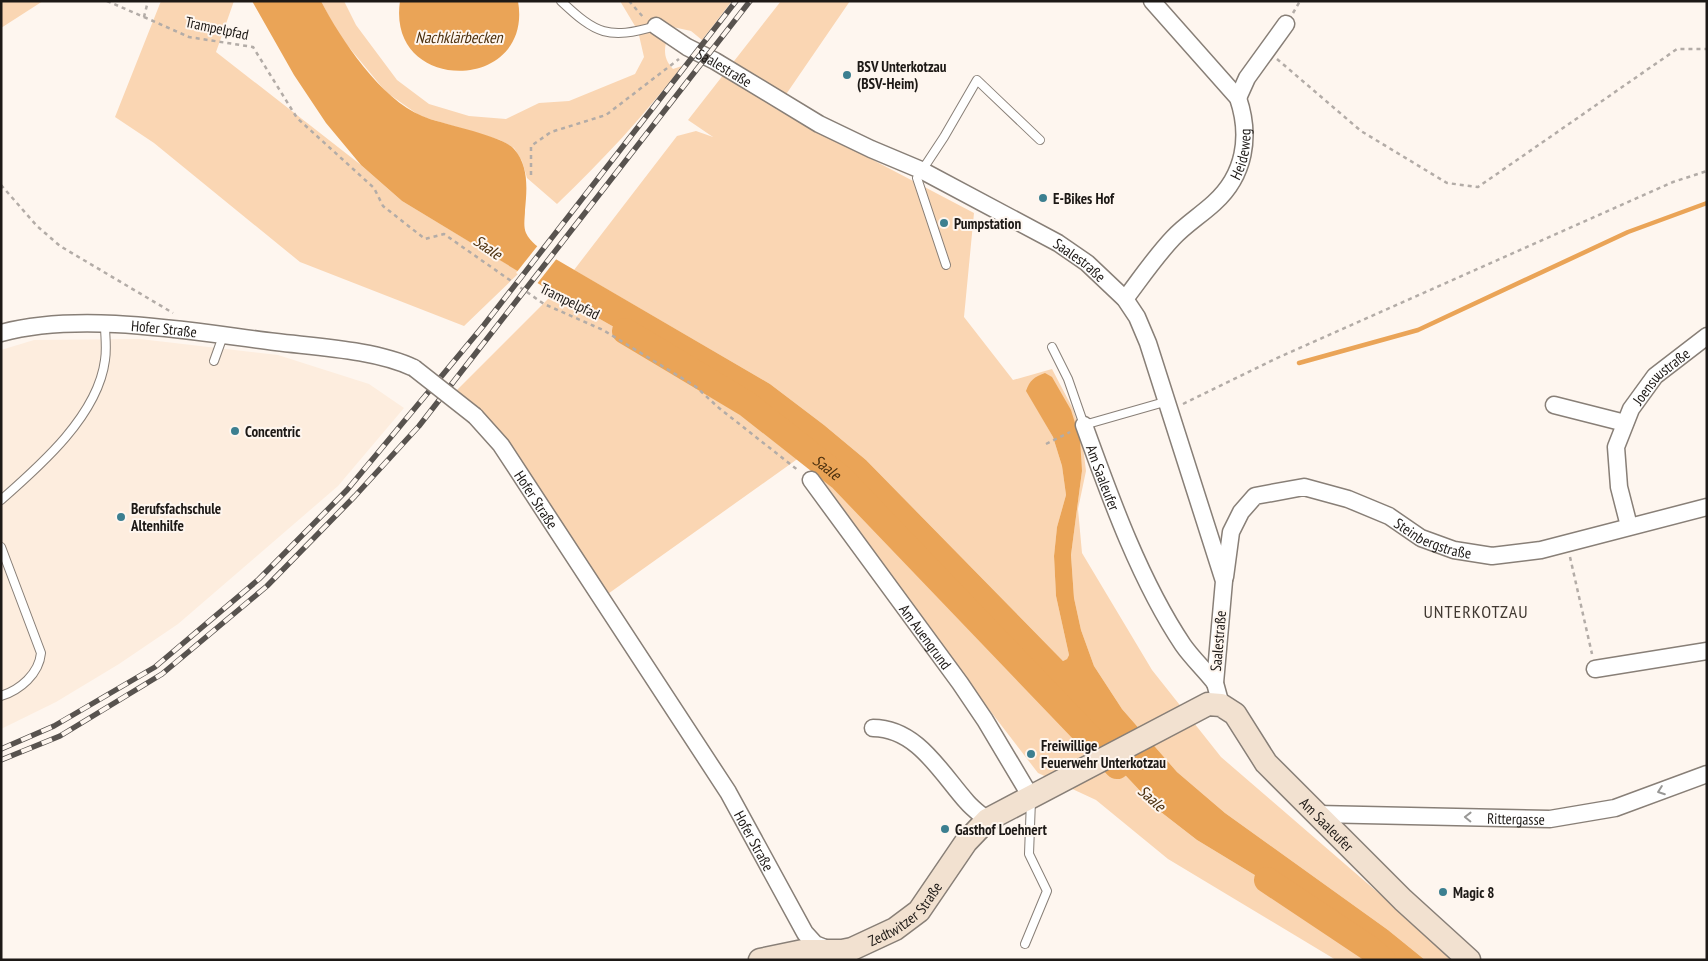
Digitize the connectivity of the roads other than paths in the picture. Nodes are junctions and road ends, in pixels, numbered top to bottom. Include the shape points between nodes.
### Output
1 (560, 1) edge
2 (1152, 1) edge
3 (1286, 24) dead end
4 (656, 26) joint
5 (1238, 98) junction
6 (1040, 140) dead end
7 (921, 170) junction
8 (946, 265) dead end
9 (1125, 299) junction
10 (105, 325) junction
11 (1, 333) edge
12 (223, 336) junction
13 (1707, 336) edge
14 (1052, 347) dead end
15 (214, 361) dead end
16 (1169, 405) junction
17 (1554, 405) dead end
18 (1626, 423) junction
19 (1077, 428) junction
20 (811, 480) road end
21 (1, 500) edge
22 (1707, 507) edge
23 (1628, 526) junction
24 (1, 548) edge
25 (1224, 581) junction
26 (1707, 651) edge
27 (1595, 669) road end
28 (1215, 683) junction
29 (1, 696) edge
30 (1221, 705) junction
31 (873, 728) dead end
32 (1707, 774) edge
33 (1039, 792) junction
34 (1317, 814) junction
35 (986, 820) junction
36 (797, 919) junction
37 (1025, 944) dead end
38 (789, 954) junction
39 (847, 954) edge
40 (760, 960) edge
41 (1469, 960) edge

1 - 4 lane via 582,21 606,34
2 - 5 street, Heideweg
3 - 5 street via 1247,78
4 - 7 street, Saalestraße via 819,124 870,150
5 - 9 street, Heideweg via 1246,134 1238,170 1216,202 1174,237
6 - 7 lane via 977,80
7 - 8 lane via 916,178
7 - 9 street, Saalestraße via 1058,243 1093,268
9 - 16 street, Saalestraße via 1144,334
10 - 11 street, Hofer Straße via 50,325
10 - 12 street, Hofer Straße
10 - 21 lane via 105,359 88,405 60,444
12 - 15 lane
12 - 36 street, Hofer Straße, bridge via 330,348 390,359 414,368 475,416 501,445 728,792
13 - 18 street, Joensuustraße via 1655,376 1631,410
14 - 19 lane, Am Saaleufer via 1068,379
16 - 19 lane, Am Saaleufer
16 - 25 street, Saalestraße
17 - 18 street
18 - 23 street, Joensuustraße via 1616,447 1619,487
19 - 28 street, Am Saaleufer via 1145,575 1182,644
20 - 33 street, Am Auengrund
22 - 23 street, Steinbergstraße
23 - 25 street, Steinbergstraße via 1541,550 1492,556 1454,550 1421,538 1389,516 1348,499 1304,487 1255,496 1241,512 1231,532
24 - 29 lane via 41,653 32,675 17,689
25 - 28 street, Saalestraße
26 - 27 street
28 - 30 street, Saalestraße
30 - 33 street, Zedtwitzer Straße via 1208,704 1187,713
30 - 34 street, Am Saaleufer via 1240,720 1266,763
31 - 35 street via 894,731 921,750
32 -> 34 street, Rittergasse via 1615,808 1550,819
33 - 35 street, Zedtwitzer Straße
33 - 37 lane via 1029,854 1047,892
34 - 41 street, Am Saaleufer
35 - 39 street, Zedtwitzer Straße via 966,842 919,911 895,929
36 - 38 street, Hofer Straße via 800,934
36 - 39 street, Hofer Straße via 815,944
38 - 39 street, Zedtwitzer Straße via 803,951
38 - 40 street, Zedtwitzer Straße

